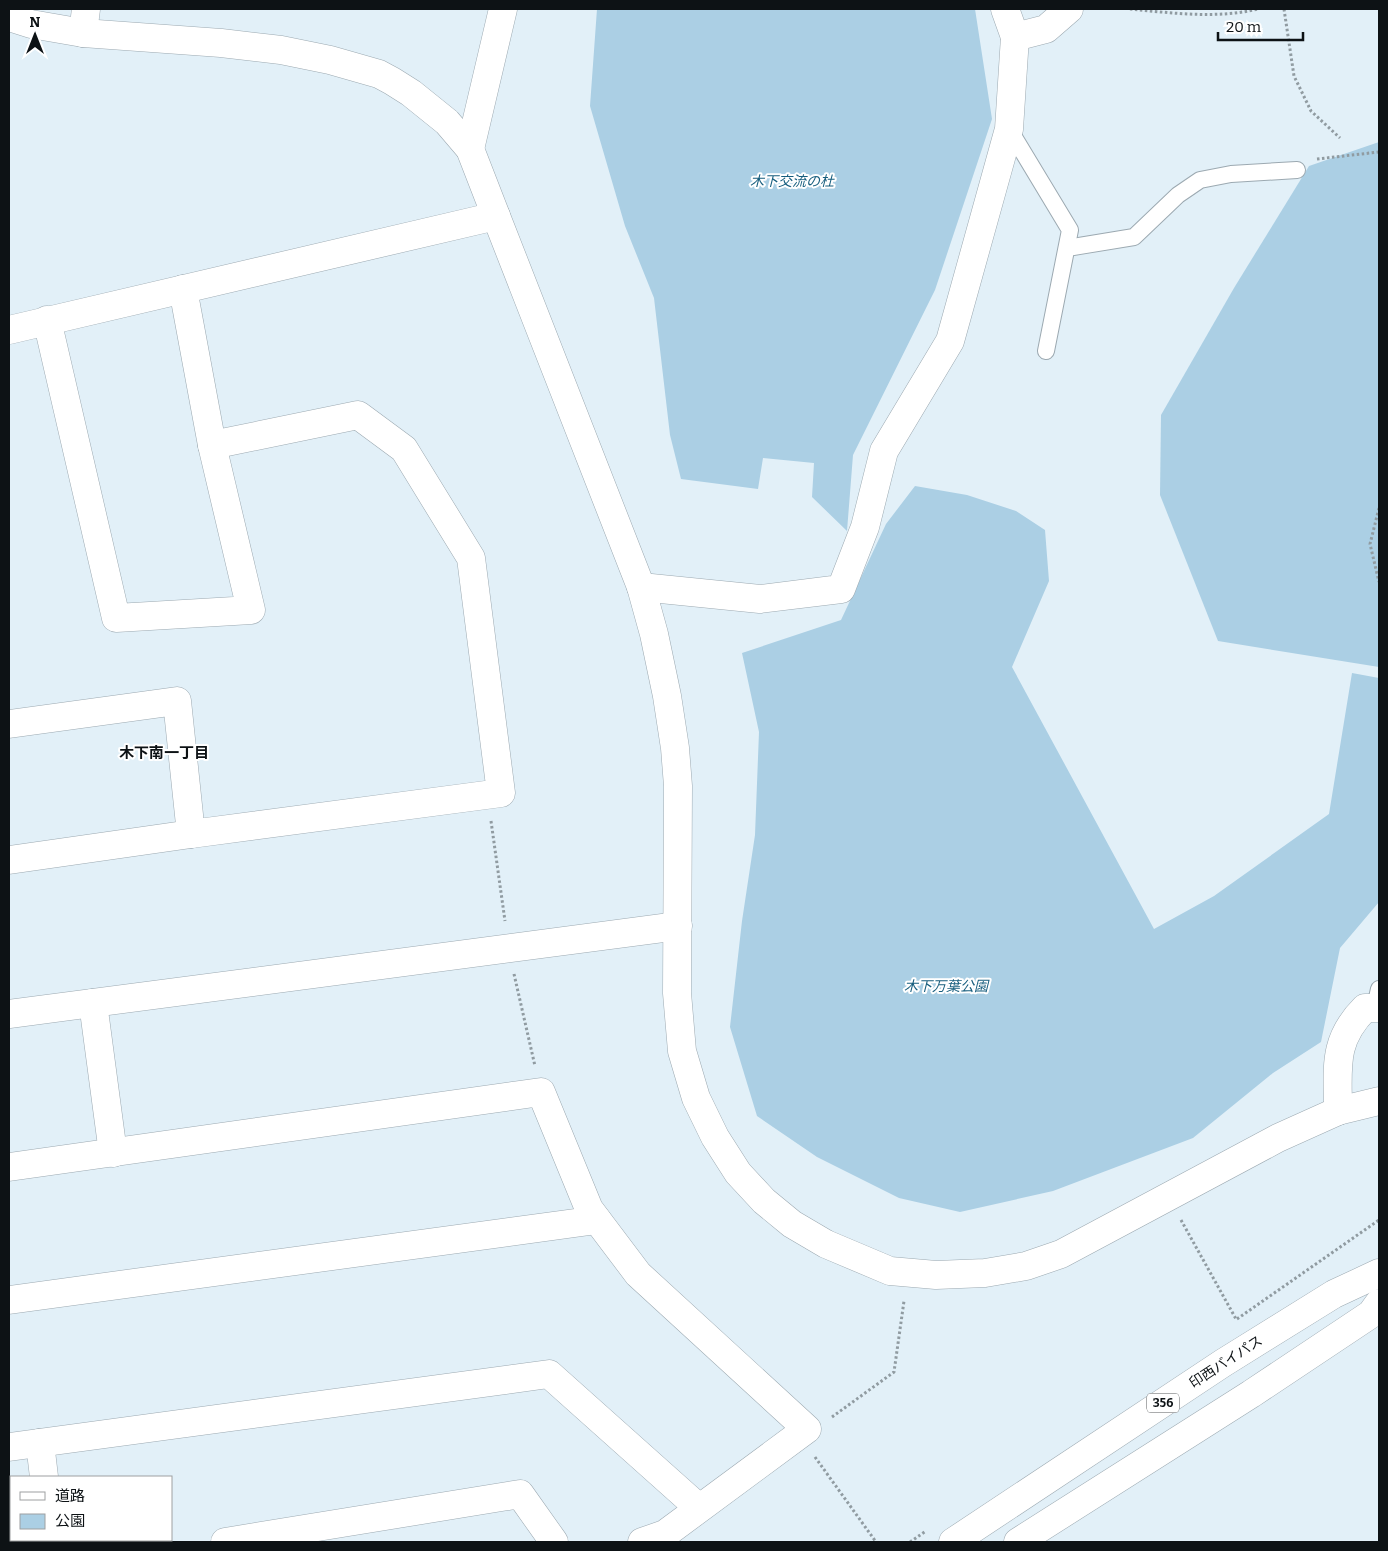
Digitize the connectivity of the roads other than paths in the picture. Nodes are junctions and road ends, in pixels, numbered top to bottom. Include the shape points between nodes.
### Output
1 (503, 9) edge
2 (1005, 9) edge
3 (1069, 9) edge
4 (9, 18) edge
5 (85, 21) edge
6 (1014, 37) junction
7 (1009, 129) junction
8 (470, 149) junction
9 (1297, 170) road end
10 (496, 216) junction
11 (1067, 248) junction
12 (183, 289) junction
13 (47, 320) junction
14 (9, 330) edge
15 (1046, 351) dead end
16 (212, 445) junction
17 (641, 587) junction
18 (9, 724) edge
19 (191, 834) junction
20 (9, 860) edge
21 (678, 926) junction
22 (1378, 1001) edge
23 (94, 1003) junction
24 (9, 1014) edge
25 (1379, 1101) edge
26 (1338, 1111) junction
27 (113, 1153) junction
28 (9, 1167) edge
29 (597, 1220) junction
30 (1379, 1274) edge
31 (9, 1300) edge
32 (1379, 1303) edge
33 (40, 1443) junction
34 (9, 1447) edge
35 (44, 1476) edge
36 (699, 1508) junction
37 (225, 1542) edge
38 (554, 1542) edge
39 (642, 1542) edge
40 (953, 1542) edge
41 (1018, 1542) edge

1 - 8 main road
2 - 6 main road
3 - 6 main road via 1046,29
4 - 5 main road via 30,24
5 - 8 main road via 306,55 354,66 392,81 411,93 447,122
6 - 7 main road
7 - 11 lane via 1070,230
7 - 17 main road via 950,341 884,451 864,527 841,589 760,598
8 - 10 main road
9 - 11 lane via 1231,174 1200,180 1178,195 1134,237
10 - 12 main road
10 - 17 main road
11 - 15 lane
12 - 13 main road
12 - 16 main road
13 - 14 main road
13 - 16 main road via 116,618 251,610
16 - 19 main road via 358,415 404,449 471,558 501,793
17 - 21 main road via 654,634 675,748
18 - 19 main road via 177,701
19 - 20 main road
21 - 23 main road
21 - 26 main road via 677,993 682,1051 696,1098 715,1137 738,1173 764,1201 792,1224 826,1244 890,1271 936,1275 985,1274 1026,1266 1061,1254 1278,1138
22 - 26 main road via 1354,1019 1342,1042 1338,1060
23 - 24 main road
23 - 27 main road
25 - 26 main road
27 - 28 main road
27 - 29 main road via 541,1092 589,1209
29 - 31 main road
29 - 36 main road via 638,1274 803,1431
30 - 40 main road, 印西バイパス / 356 via 1334,1294 1230,1358
32 - 41 main road via 1372,1314
33 - 34 main road
33 - 35 main road
33 - 36 main road via 549,1374
36 - 39 main road via 665,1534
37 - 38 main road via 520,1494

